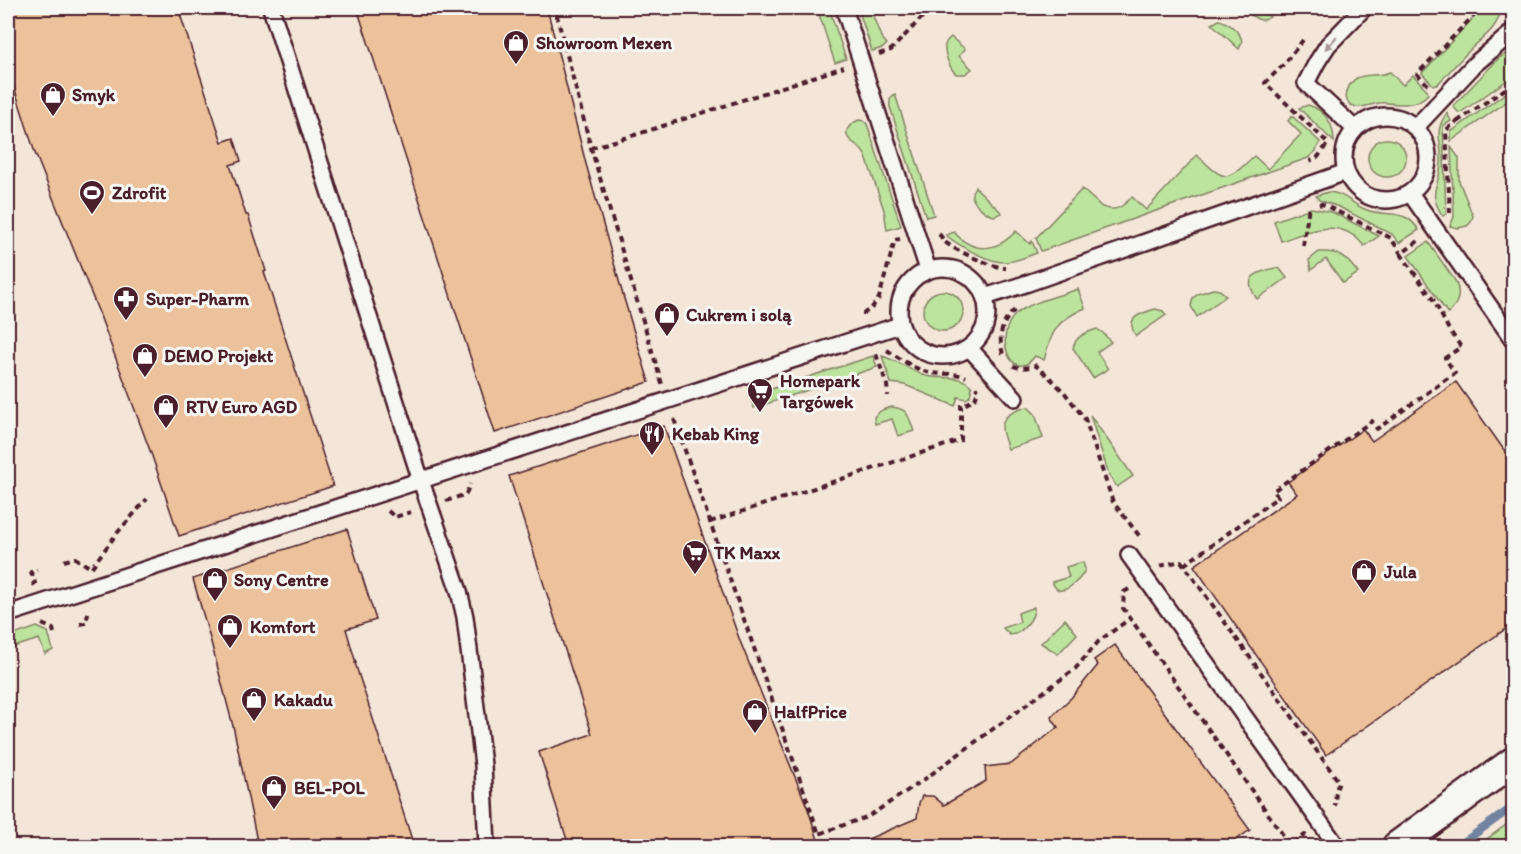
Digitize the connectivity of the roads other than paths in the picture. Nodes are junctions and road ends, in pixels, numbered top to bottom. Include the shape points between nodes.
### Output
1 (271, 8) edge
2 (844, 8) edge
3 (1364, 8) edge
4 (1514, 31) edge
5 (1416, 127) junction
6 (1355, 129) junction
7 (1346, 172) junction
8 (1410, 193) junction
9 (928, 270) junction
10 (985, 297) junction
11 (900, 325) junction
12 (1514, 341) edge
13 (970, 349) junction
14 (1015, 398) dead end
15 (421, 481) junction
16 (1129, 555) dead end
17 (8, 614) edge
18 (1514, 761) edge
19 (487, 846) edge
20 (1336, 846) edge
21 (1397, 846) edge

1 - 15 lane
2 - 9 lane
3 -> 6 lane via 1328,45 1306,83
4 - 5 lane via 1475,64
5 - 6 lane via 1385,115 1368,119
5 - 8 lane via 1424,138 1429,158 1420,183
6 - 7 lane via 1344,149
7 - 8 lane via 1353,185 1372,198 1396,199
7 - 10 lane
8 - 12 lane
9 - 10 lane via 953,268 967,274
9 - 11 lane via 911,280 902,293 898,308
10 - 13 lane via 985,327
11 - 13 lane via 917,349 932,355 954,355
11 - 15 lane
13 - 14 lane
15 - 17 lane
15 - 19 lane via 465,617 483,765
16 - 20 lane
18 - 21 street

